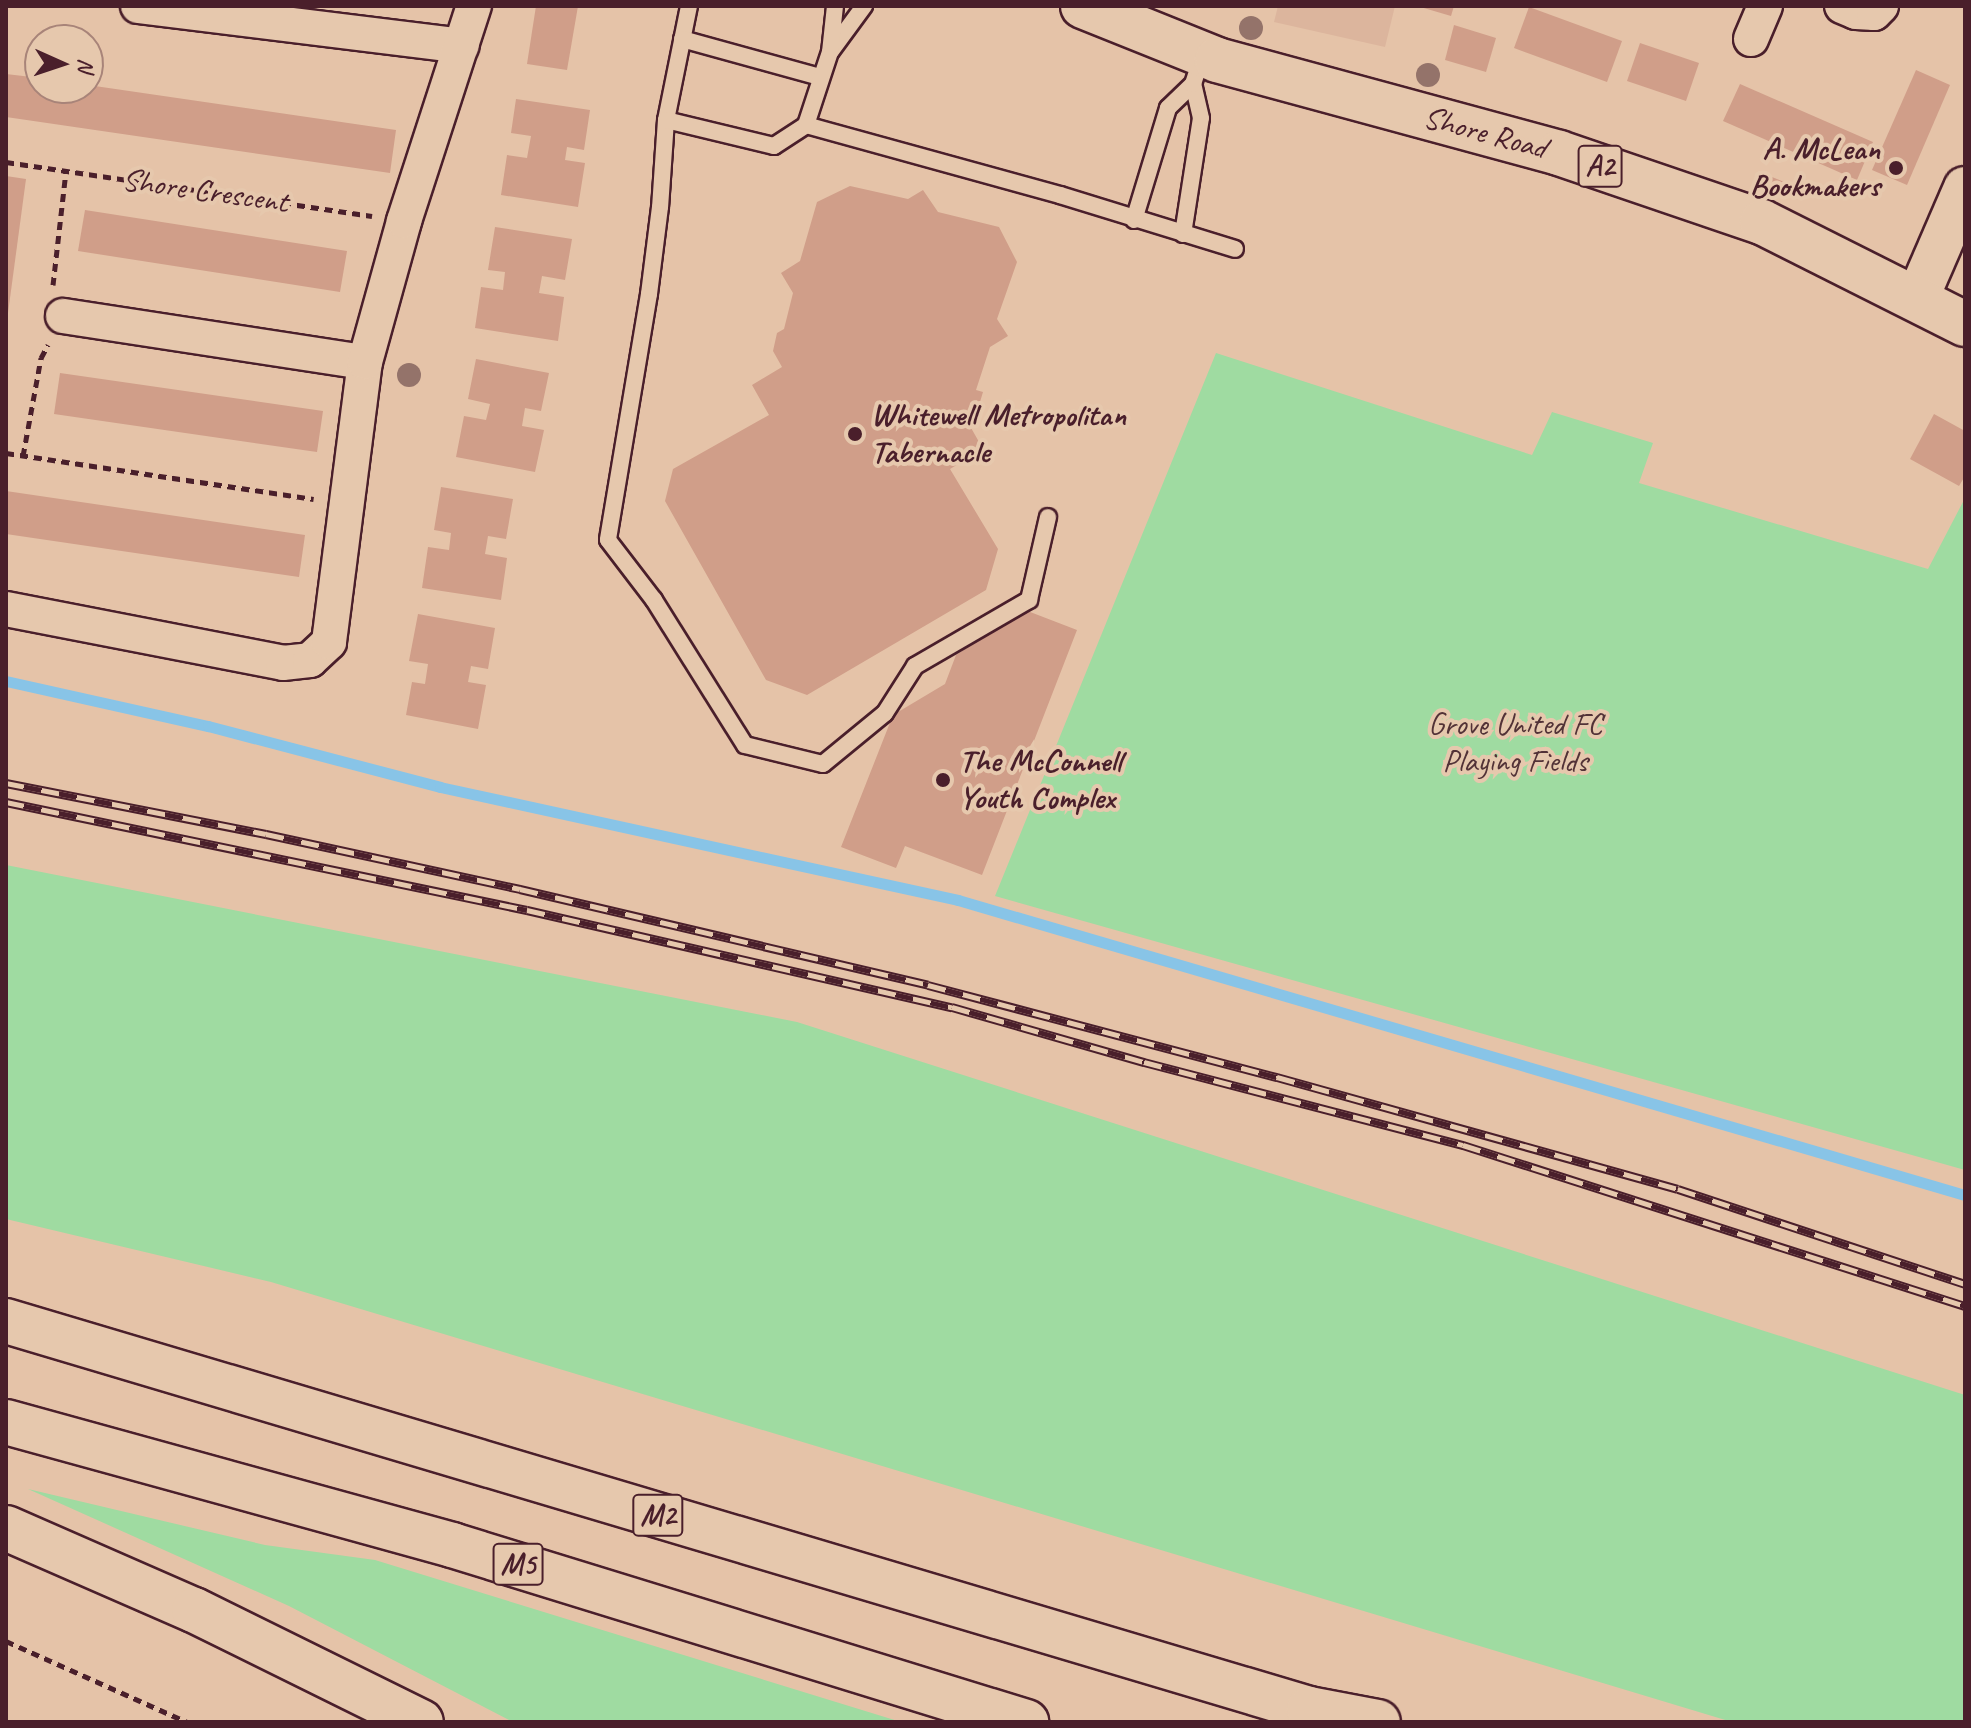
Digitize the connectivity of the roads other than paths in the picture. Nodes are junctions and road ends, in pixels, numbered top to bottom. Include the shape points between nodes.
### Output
1 (138, 6) edge
2 (474, 6) edge
3 (689, 6) edge
4 (835, 6) edge
5 (864, 6) edge
6 (1083, 6) edge
7 (1765, 6) edge
8 (1842, 6) edge
9 (1881, 6) edge
10 (1125, 14) edge
11 (682, 39) junction
12 (1751, 39) dead end
13 (462, 46) junction
14 (830, 52) junction
15 (1198, 69) junction
16 (820, 77) junction
17 (666, 120) junction
18 (806, 125) junction
19 (1965, 188) edge
20 (1134, 220) junction
21 (1183, 234) junction
22 (1235, 249) dead end
23 (1917, 299) junction
24 (63, 316) dead end
25 (1965, 324) edge
26 (365, 362) junction
27 (1048, 517) dead end
28 (6, 609) edge
29 (6, 1321) edge
30 (6, 1422) edge
31 (6, 1528) edge
32 (1323, 1716) edge
33 (421, 1722) edge
34 (1026, 1722) edge
35 (1378, 1722) edge

1 - 13 street
2 - 13 street
3 - 11 lane
4 - 14 lane
5 - 14 lane
6 - 10 main road, Shore Road / A2
7 - 12 street
8 - 9 street via 1874,13
10 - 15 main road, Shore Road / A2
11 - 16 lane
11 - 17 lane
13 - 26 street via 404,221
14 - 16 lane
15 - 20 lane via 1168,108
15 - 21 lane via 1201,118
15 - 23 main road, Shore Road / A2 via 1559,153 1656,184 1762,222
16 - 18 lane
17 - 18 lane via 774,146
17 - 27 lane via 653,265 608,540 654,600 745,745 823,764 885,713 915,666 1029,600
18 - 20 lane
19 - 23 street
20 - 21 lane
21 - 22 lane
23 - 25 main road, Shore Road / A2
24 - 26 street
26 - 28 street via 329,642 310,660 283,663
29 - 32 main road, M2
30 - 34 main road, M5 via 452,1545
31 - 33 main road via 194,1610
32 - 35 main road, M2

